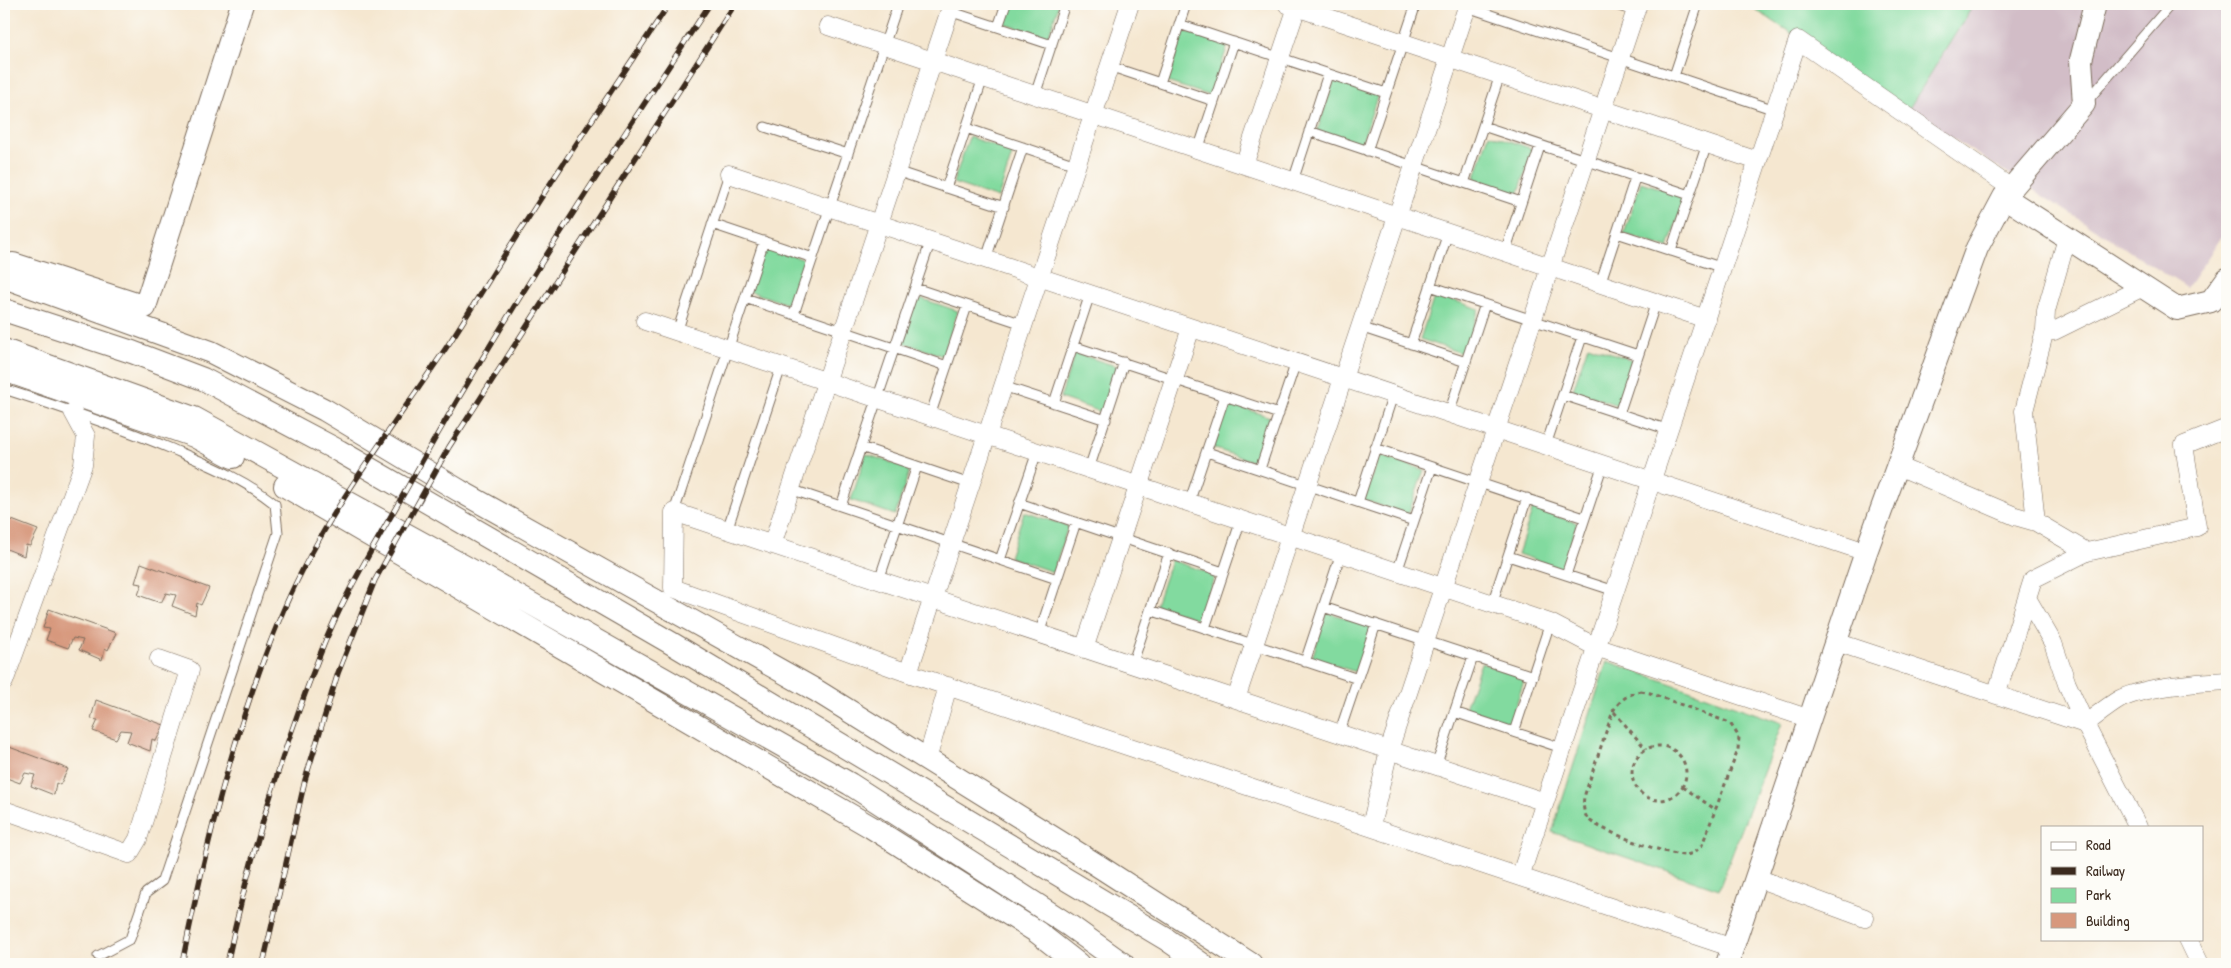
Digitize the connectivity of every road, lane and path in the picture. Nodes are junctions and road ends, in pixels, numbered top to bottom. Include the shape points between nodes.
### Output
1 (242, 4) edge
2 (898, 4) edge
3 (1006, 4) edge
4 (1065, 4) edge
5 (1130, 4) edge
6 (1186, 4) edge
7 (1416, 4) edge
8 (1613, 4) edge
9 (1698, 4) edge
10 (2095, 4) edge
11 (2171, 4) edge
12 (1294, 5) edge
13 (1467, 5) edge
14 (951, 7) edge
15 (1636, 7) edge
16 (1179, 24) junction
17 (828, 26) dead end
18 (998, 27) junction
19 (1234, 42) junction
20 (1403, 42) junction
21 (884, 45) junction
22 (1052, 45) junction
23 (1280, 58) junction
24 (1450, 58) junction
25 (1620, 58) junction
26 (933, 61) junction
27 (1109, 66) junction
28 (1328, 74) junction
29 (1500, 75) junction
30 (1674, 76) junction
31 (983, 78) junction
32 (1160, 83) junction
33 (1386, 93) junction
34 (1035, 95) junction
35 (1214, 101) junction
36 (2084, 104) junction
37 (1602, 109) junction
38 (1775, 110) junction
39 (1093, 115) junction
40 (1483, 126) junction
41 (765, 127) dead end
42 (966, 128) junction
43 (1309, 132) junction
44 (1707, 144) junction
45 (1540, 146) junction
46 (1024, 148) junction
47 (1198, 150) junction
48 (1367, 151) junction
49 (848, 154) junction
50 (1585, 161) junction
51 (1758, 161) junction
52 (1244, 165) junction
53 (1076, 166) junction
54 (1414, 166) junction
55 (896, 171) junction
56 (729, 174) joint
57 (1635, 178) junction
58 (1293, 181) junction
59 (1464, 183) junction
60 (946, 188) junction
61 (2008, 193) junction
62 (1690, 196) junction
63 (1522, 202) junction
64 (830, 207) junction
65 (1004, 207) junction
66 (1397, 216) junction
67 (879, 223) junction
68 (712, 224) junction
69 (1448, 233) junction
70 (1617, 233) junction
71 (2066, 238) junction
72 (931, 240) junction
73 (764, 241) junction
74 (1671, 251) junction
75 (1505, 252) junction
76 (813, 258) junction
77 (986, 259) junction
78 (4, 261) edge
79 (1550, 267) junction
80 (1723, 268) junction
81 (4, 277) edge
82 (1039, 277) junction
83 (2227, 279) edge
84 (1600, 284) junction
85 (1430, 286) junction
86 (915, 288) junction
87 (2144, 288) junction
88 (1090, 294) junction
89 (745, 298) junction
90 (1656, 302) junction
91 (1485, 304) junction
92 (968, 306) junction
93 (4, 310) edge
94 (794, 314) junction
95 (1706, 319) junction
96 (1532, 320) junction
97 (645, 321) dead end
98 (1023, 324) junction
99 (1360, 327) junction
100 (1191, 328) junction
101 (2045, 330) junction
102 (843, 331) junction
103 (677, 332) junction
104 (1582, 337) junction
105 (1411, 344) junction
106 (1073, 346) junction
107 (895, 348) junction
108 (728, 349) junction
109 (4, 350) edge
110 (1638, 356) junction
111 (1124, 362) junction
112 (1296, 362) junction
113 (1466, 362) junction
114 (948, 366) junction
115 (781, 367) junction
116 (4, 370) edge
117 (1343, 378) junction
118 (1174, 379) junction
119 (826, 382) junction
120 (1002, 386) junction
121 (4, 388) edge
122 (1393, 395) junction
123 (1563, 395) junction
124 (1225, 396) junction
125 (877, 399) junction
126 (1054, 403) junction
127 (73, 412) junction
128 (1449, 413) junction
129 (1278, 414) junction
130 (1618, 414) junction
131 (930, 416) junction
132 (1106, 420) junction
133 (2227, 428) edge
134 (1496, 429) junction
135 (1669, 430) junction
136 (986, 435) junction
137 (1546, 446) junction
138 (861, 448) junction
139 (1375, 448) junction
140 (1036, 452) junction
141 (1206, 452) junction
142 (1602, 464) junction
143 (917, 466) junction
144 (1432, 466) junction
145 (1898, 466) junction
146 (1089, 469) junction
147 (1260, 470) junction
148 (1652, 481) junction
149 (1478, 482) junction
150 (970, 484) junction
151 (1308, 485) junction
152 (1138, 486) junction
153 (790, 489) junction
154 (1526, 498) junction
155 (1358, 502) junction
156 (1019, 503) junction
157 (1189, 503) junction
158 (841, 506) junction
159 (674, 512) junction
160 (1584, 518) junction
161 (1241, 520) junction
162 (1414, 521) junction
163 (1076, 522) junction
164 (2036, 522) junction
165 (898, 525) junction
166 (727, 530) junction
167 (1290, 536) junction
168 (1121, 537) junction
169 (950, 544) junction
170 (772, 545) junction
171 (1866, 552) junction
172 (2087, 552) junction
173 (1169, 553) junction
174 (1341, 554) junction
175 (1508, 556) junction
176 (1000, 560) junction
177 (1224, 572) junction
178 (1397, 572) junction
179 (1566, 575) junction
180 (1057, 579) junction
181 (879, 580) junction
182 (1443, 587) junction
183 (1615, 591) junction
184 (932, 598) junction
185 (2027, 598) junction
186 (1492, 604) junction
187 (1323, 607) junction
188 (1150, 610) junction
189 (1550, 623) junction
190 (1376, 624) junction
191 (1205, 628) junction
192 (1038, 634) junction
193 (1425, 641) junction
194 (1836, 642) junction
195 (1254, 645) junction
196 (1596, 647) junction
197 (1084, 649) junction
198 (1472, 657) junction
199 (160, 659) dead end
200 (1305, 662) junction
201 (1132, 665) junction
202 (908, 673) junction
203 (1533, 676) junction
204 (1358, 679) junction
205 (2227, 681) edge
206 (4, 682) edge
207 (948, 686) junction
208 (1996, 695) junction
209 (1236, 699) junction
210 (1613, 711) junction
211 (1454, 712) junction
212 (1810, 719) junction
213 (2085, 724) junction
214 (1514, 732) junction
215 (1339, 734) junction
216 (1562, 748) junction
217 (1646, 749) junction
218 (1389, 750) junction
219 (927, 760) junction
220 (1436, 766) junction
221 (1683, 787) junction
222 (1545, 802) junction
223 (4, 810) edge
224 (1716, 810) junction
225 (1371, 826) junction
226 (2137, 826) edge
227 (1520, 877) junction
228 (1756, 878) junction
229 (1865, 918) dead end
230 (2188, 940) edge
231 (98, 956) dead end
232 (1730, 956) edge
233 (1078, 964) edge
234 (1123, 964) edge
235 (1202, 964) edge
236 (1251, 964) edge
237 (2200, 964) edge

1 - 78 street via 145,307
2 - 21 lane
3 - 18 lane
4 - 22 lane
5 - 27 street
6 - 16 lane
7 - 20 lane
8 - 15 lane
9 - 30 lane
10 - 36 street via 2081,60
11 - 36 lane
12 - 20 street
12 - 23 street
13 - 24 street
13 - 25 lane
14 - 18 lane
14 - 26 street
15 - 25 street
16 - 19 lane
16 - 32 lane
17 - 21 street
18 - 22 lane
19 - 23 lane
19 - 35 lane
20 - 24 street
20 - 33 lane
21 - 26 street
21 - 49 lane
22 - 34 lane
23 - 28 lane
23 - 52 street
24 - 29 street
24 - 54 street
25 - 30 lane
25 - 37 street
26 - 31 street
26 - 55 street
27 - 32 lane
27 - 39 street
28 - 33 lane
28 - 43 lane
29 - 37 street
29 - 40 lane
30 - 38 lane
31 - 34 street
31 - 42 lane
32 - 35 lane
33 - 48 lane
34 - 39 street
35 - 47 lane
36 - 61 street
37 - 44 street
37 - 50 street
38 - 51 street
38 - 61 street via 1798,40
39 - 47 street
39 - 53 street
40 - 45 lane
40 - 59 lane
41 - 49 lane
42 - 46 lane
42 - 60 lane
43 - 48 lane
43 - 58 lane
44 - 51 street
44 - 62 lane
45 - 50 lane
45 - 63 lane
46 - 53 lane
46 - 65 lane
47 - 52 street
48 - 54 lane
49 - 64 lane
50 - 57 lane
50 - 79 street
51 - 80 street
52 - 58 street
53 - 82 street
54 - 59 lane
54 - 66 street
55 - 60 lane
55 - 67 street
56 - 64 street
56 - 68 lane
57 - 62 lane
57 - 70 lane
58 - 66 street
59 - 63 lane
60 - 65 lane
61 - 71 street
61 - 145 street via 1977,248
62 - 74 lane
63 - 75 lane
64 - 67 street
64 - 76 lane
65 - 77 lane
66 - 69 street
66 - 99 street
67 - 72 street
67 - 102 street
68 - 73 lane
68 - 103 lane
69 - 75 street
69 - 85 lane
70 - 74 lane
70 - 84 lane
71 - 87 street
71 - 101 street via 2046,311
72 - 77 street
72 - 86 lane
73 - 76 lane
73 - 89 lane
74 - 80 lane
75 - 79 street
76 - 94 lane
77 - 82 street
79 - 84 street
79 - 96 street
80 - 95 street
81 - 219 street via 211,352 325,410 460,491 818,691
82 - 88 street
82 - 98 street
83 - 87 street via 2211,301 2177,309
84 - 90 street
85 - 91 lane
85 - 105 lane
86 - 92 lane
86 - 107 lane
87 - 101 street via 2054,331
88 - 100 street
88 - 106 lane
89 - 94 lane
89 - 108 lane
90 - 95 street
90 - 110 lane
91 - 96 lane
91 - 113 lane
92 - 98 lane
92 - 114 lane
93 - 235 street via 204,379 338,451 705,663 1166,939
94 - 102 lane
95 - 135 street
96 - 104 lane
96 - 134 street
97 - 103 street
98 - 120 street
99 - 105 lane
99 - 117 street
100 - 112 street
100 - 118 street
101 - 164 street via 2024,412
102 - 107 lane
102 - 119 street
103 - 108 street
104 - 110 lane
104 - 123 lane
105 - 113 lane
106 - 111 lane
106 - 126 lane
107 - 114 lane
107 - 125 lane
108 - 115 street
108 - 159 lane
109 - 234 street via 194,418 850,784 1070,926
110 - 130 lane
111 - 118 lane
111 - 132 lane
112 - 117 street
112 - 129 lane
113 - 128 lane
114 - 131 lane
115 - 119 street
115 - 166 lane
116 - 233 street via 194,436 302,495 871,827 1037,932
117 - 122 street
117 - 151 street
118 - 124 lane
118 - 152 street
119 - 125 street
119 - 153 street
120 - 126 lane
120 - 136 street
121 - 127 lane
122 - 128 street
122 - 139 lane
123 - 130 lane
123 - 137 lane
124 - 129 lane
124 - 141 lane
125 - 131 street
125 - 138 lane
126 - 132 lane
127 - 206 street via 86,436 83,465
127 - 231 lane via 220,469 254,488 275,504 278,533 162,881 146,893 130,939
128 - 134 street
129 - 147 lane
130 - 135 lane
131 - 136 street
132 - 146 lane
133 - 172 street via 2184,445 2197,527
134 - 137 street
134 - 149 street
135 - 148 street
136 - 140 street
136 - 150 street
137 - 142 street
138 - 143 lane
138 - 158 lane
139 - 144 lane
139 - 155 lane
140 - 146 street
140 - 156 lane
141 - 147 lane
141 - 157 lane
142 - 148 street
142 - 160 lane
143 - 150 lane
143 - 165 lane
144 - 149 lane
144 - 162 lane
145 - 164 street
145 - 171 street
146 - 152 street
147 - 151 lane
148 - 171 street
148 - 183 street
149 - 154 lane
149 - 182 street
150 - 169 street
151 - 155 lane
151 - 167 street
152 - 157 street
152 - 168 street
153 - 158 lane
153 - 170 street
154 - 160 lane
154 - 175 lane
155 - 162 lane
156 - 163 lane
156 - 176 lane
157 - 161 street
158 - 165 lane
159 - 166 street
159 - 202 street via 673,588
160 - 179 lane
161 - 167 street
161 - 177 lane
162 - 178 lane
163 - 168 lane
163 - 180 lane
164 - 172 street
165 - 169 lane
165 - 181 lane
166 - 170 street
167 - 174 street
167 - 195 street
168 - 173 lane
168 - 197 street
169 - 176 lane
169 - 184 street
170 - 181 street
171 - 194 street
172 - 185 street via 2033,580
173 - 177 lane
173 - 188 lane
174 - 178 street
174 - 187 lane
175 - 179 lane
175 - 186 lane
176 - 180 lane
177 - 191 lane
178 - 182 street
179 - 183 lane
180 - 192 lane
181 - 184 street
182 - 186 street
182 - 193 street
183 - 196 street
184 - 192 street
184 - 202 street
185 - 208 street
185 - 213 street via 2053,644
186 - 189 street
187 - 190 lane
187 - 200 lane
188 - 191 lane
188 - 201 lane
189 - 196 street
189 - 203 lane
190 - 193 lane
190 - 204 lane
191 - 195 lane
192 - 197 street
193 - 198 lane
193 - 218 street
194 - 208 street
194 - 212 street
195 - 200 lane
195 - 209 street
196 - 212 street
196 - 216 street
197 - 201 street
198 - 203 lane
198 - 211 lane
199 - 223 street via 190,670 138,839 129,854
200 - 204 lane
201 - 209 street
202 - 207 street
203 - 214 lane
204 - 215 lane
205 - 213 street via 2158,689 2121,699
207 - 219 street
207 - 225 street
208 - 213 street
209 - 215 street
210 - 217 path
210 - 224 path via 1629,694 1640,691 1730,723 1739,737 1738,750
210 - 224 path via 1584,797 1588,818 1609,831 1675,854 1689,855 1702,845
211 - 214 lane
211 - 220 lane
212 - 228 street
213 - 226 street
214 - 216 lane
215 - 218 street
216 - 222 street
217 - 221 path via 1663,746 1679,753 1687,769
217 - 221 path via 1639,754 1632,770 1636,788 1660,800 1669,798
218 - 220 street
218 - 225 street
219 - 236 street
220 - 222 street
221 - 224 path
222 - 227 street
225 - 227 street
227 - 232 street
228 - 229 street
228 - 232 street
230 - 237 street

